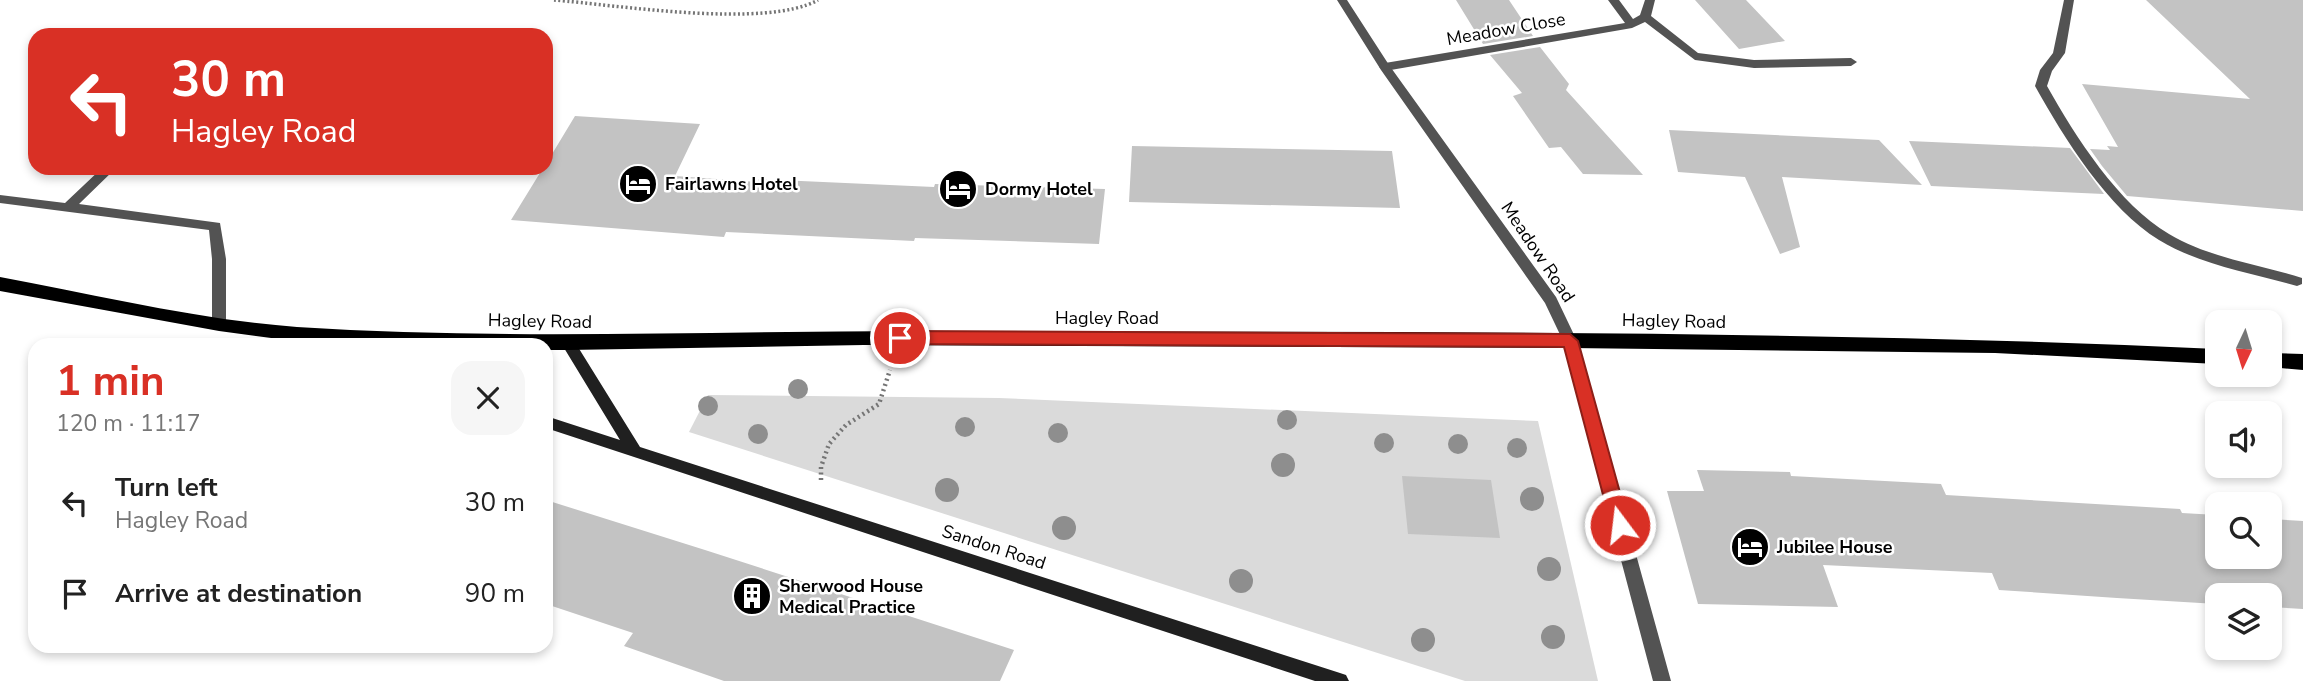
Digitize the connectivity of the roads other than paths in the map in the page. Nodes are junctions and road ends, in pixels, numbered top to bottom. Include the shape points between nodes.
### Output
1 (1342, 0) edge
2 (1613, 0) edge
3 (1650, 0) edge
4 (2068, 0) edge
5 (1645, 17) junction
6 (1632, 26) junction
7 (1851, 62) dead end
8 (1385, 67) junction
9 (103, 175) edge
10 (0, 199) edge
11 (68, 208) junction
12 (0, 284) edge
13 (2301, 284) edge
14 (219, 324) junction
15 (294, 334) junction
16 (304, 338) edge
17 (416, 338) edge
18 (1570, 341) junction
19 (553, 343) edge
20 (568, 343) junction
21 (2205, 356) edge
22 (2282, 361) edge
23 (2303, 362) edge
24 (553, 424) edge
25 (635, 451) junction
26 (1340, 681) edge
27 (1662, 681) edge

1 - 8 street, Meadow Road
2 - 6 street
3 - 5 street
4 - 13 street via 2059,53 2041,86 2123,203 2164,237
5 - 6 street, Meadow Close
5 - 7 street via 1695,56 1754,64
6 - 8 street, Meadow Close
8 - 18 street, Meadow Road via 1551,301
9 - 11 street
10 - 11 street
11 - 14 street via 215,226
12 - 14 highway, Hagley Road
14 - 15 highway, Hagley Road
15 - 16 main road
15 - 17 highway, Hagley Road
18 - 20 highway, Hagley Road via 900,338
18 - 21 highway, Hagley Road via 1995,346
18 - 27 street, Meadow Road
19 - 20 highway, Hagley Road
20 - 25 main road
22 - 23 highway
24 - 25 main road, Sandon Road
25 - 26 main road, Sandon Road

